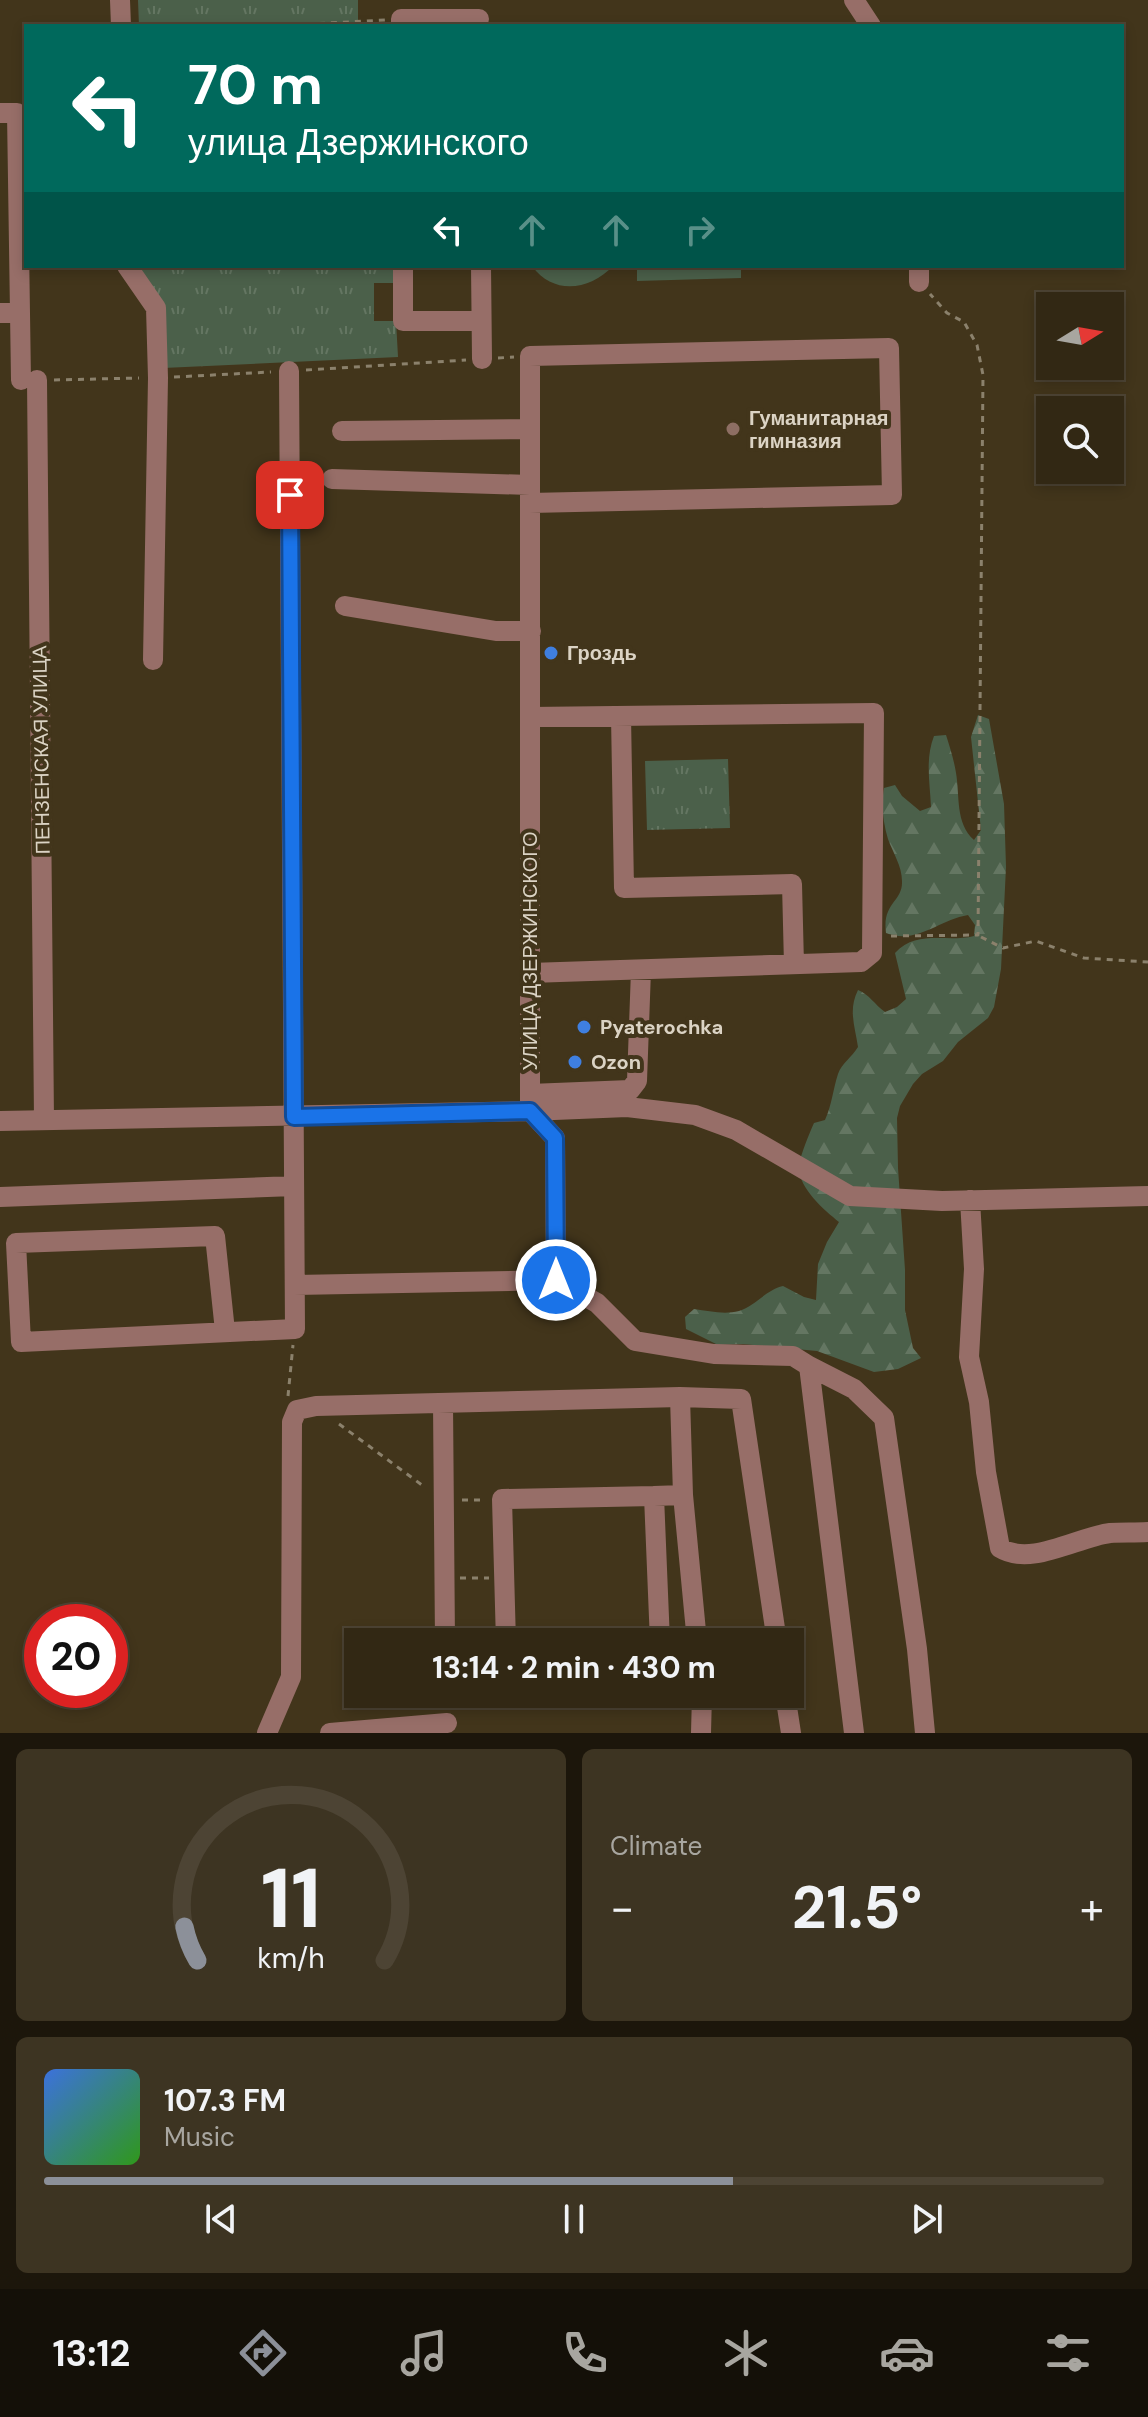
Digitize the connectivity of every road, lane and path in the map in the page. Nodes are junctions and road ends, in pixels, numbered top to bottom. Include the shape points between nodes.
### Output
1 (120, 0) edge
2 (469, 0) edge
3 (854, 0) edge
4 (401, 22) edge
5 (479, 22) edge
6 (121, 24) edge
7 (336, 24) edge
8 (870, 24) edge
9 (0, 113) edge
10 (9, 190) edge
11 (128, 268) edge
12 (403, 268) edge
13 (481, 268) edge
14 (919, 274) edge
15 (10, 313) edge
16 (481, 321) junction
17 (530, 356) junction
18 (482, 359) junction
19 (289, 371) junction
20 (158, 378) junction
21 (29, 380) junction
22 (530, 429) junction
23 (342, 431) dead end
24 (332, 479) dead end
25 (530, 494) junction
26 (345, 606) dead end
27 (531, 631) junction
28 (153, 660) dead end
29 (621, 716) junction
30 (530, 717) junction
31 (872, 936) junction
32 (981, 937) dead end
33 (1148, 962) edge
34 (794, 965) junction
35 (641, 970) junction
36 (530, 973) junction
37 (530, 1102) junction
38 (294, 1117) junction
39 (44, 1120) junction
40 (0, 1121) edge
41 (294, 1186) junction
42 (1148, 1196) edge
43 (0, 1197) edge
44 (976, 1199) junction
45 (556, 1280) junction
46 (295, 1285) junction
47 (295, 1329) junction
48 (225, 1331) junction
49 (809, 1366) junction
50 (680, 1397) junction
51 (443, 1403) junction
52 (306, 1408) junction
53 (683, 1495) junction
54 (654, 1496) junction
55 (502, 1499) junction
56 (443, 1500) junction
57 (1148, 1532) edge
58 (504, 1577) junction
59 (444, 1579) junction
60 (445, 1628) edge
61 (506, 1628) edge
62 (659, 1628) edge
63 (696, 1628) edge
64 (775, 1628) edge
65 (446, 1708) edge
66 (702, 1708) edge
67 (787, 1708) edge
68 (447, 1728) edge
69 (267, 1733) edge
70 (330, 1733) edge
71 (701, 1733) edge
72 (791, 1733) edge
73 (854, 1733) edge
74 (925, 1733) edge

1 - 6 street
2 - 5 street
3 - 8 street
4 - 5 street
4 - 7 path
9 - 10 street, ПЕНЗЕНСКАЯ УЛИЦА via 17,113
10 - 15 street, ПЕНЗЕНСКАЯ УЛИЦА
11 - 20 street via 156,308
12 - 16 street via 403,321
13 - 16 street
14 - 31 path via 947,313 964,322 977,345 983,375 978,935
15 - 21 street, ПЕНЗЕНСКАЯ УЛИЦА
16 - 18 street
17 - 18 path
17 - 22 street, УЛИЦА ДЗЕРЖИНСКОГО
17 - 25 street via 889,348 892,495
18 - 19 path
19 - 20 path
19 - 38 street
20 - 21 path
20 - 28 street
21 - 39 street, ПЕНЗЕНСКАЯ УЛИЦА
22 - 23 street
22 - 25 street, УЛИЦА ДЗЕРЖИНСКОГО
24 - 25 street
25 - 27 street, УЛИЦА ДЗЕРЖИНСКОГО
26 - 27 street via 496,631
27 - 30 street, УЛИЦА ДЗЕРЖИНСКОГО
29 - 30 street
29 - 31 street via 874,713
29 - 34 street via 624,888 792,884
30 - 36 street, УЛИЦА ДЗЕРЖИНСКОГО
31 - 34 street via 872,953 861,962
32 - 33 path via 1003,948 1036,941 1084,958
34 - 35 street
35 - 36 street
35 - 37 street via 637,1081 630,1090
36 - 37 street, УЛИЦА ДЗЕРЖИНСКОГО
37 - 38 street
37 - 44 street via 695,1115 736,1130 850,1196
37 - 45 street via 555,1138
38 - 39 street
38 - 41 street
39 - 40 street
41 - 43 street
41 - 46 street
42 - 44 street
44 - 57 street via 969,1357 1000,1548 1010,1554 1045,1551 1108,1533
45 - 46 street
45 - 49 street via 597,1303 635,1341 714,1354 793,1356
46 - 47 street
47 - 48 street
47 - 52 path via 287,1394
48 - 48 street via 21,1342 16,1243 215,1236
49 - 73 street
49 - 74 street via 854,1389 884,1418
50 - 51 street
50 - 53 street
50 - 64 street via 741,1399
51 - 52 street
51 - 56 street
52 - 56 path
52 - 69 street via 292,1422 291,1677
53 - 54 street
53 - 63 street
54 - 55 street
54 - 62 street
55 - 56 path
55 - 58 street
56 - 59 street
58 - 59 path
58 - 61 street
59 - 60 street
65 - 68 street
66 - 71 street
67 - 72 street
68 - 70 street

